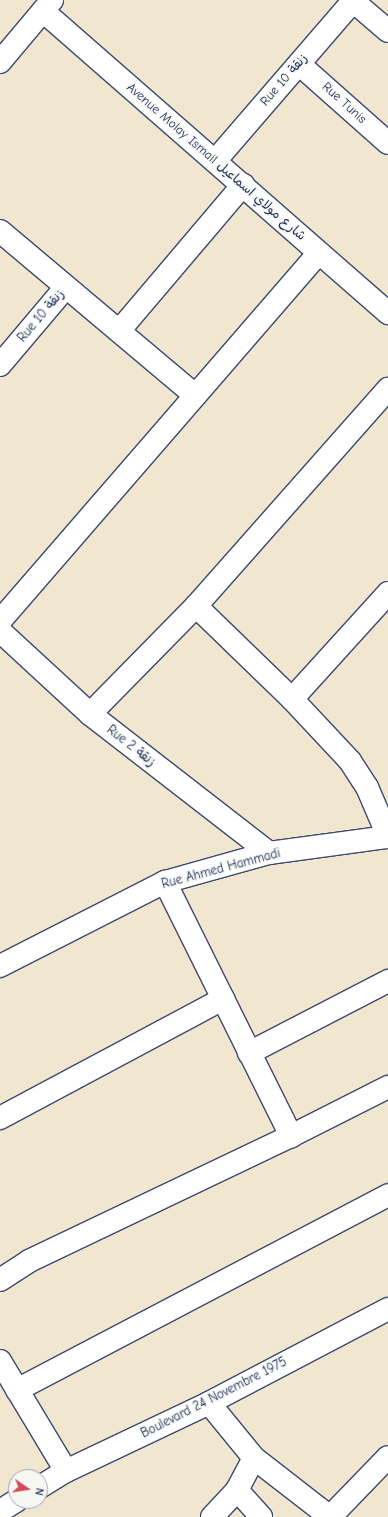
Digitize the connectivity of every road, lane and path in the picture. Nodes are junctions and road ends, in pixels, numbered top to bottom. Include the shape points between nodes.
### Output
1 (353, 0) edge
2 (48, 5) edge
3 (388, 31) edge
4 (0, 62) edge
5 (299, 64) junction
6 (388, 143) edge
7 (215, 161) junction
8 (243, 185) junction
9 (0, 232) edge
10 (319, 253) junction
11 (66, 287) junction
12 (388, 313) edge
13 (119, 331) junction
14 (0, 365) edge
15 (388, 389) edge
16 (195, 395) junction
17 (388, 593) edge
18 (196, 606) junction
19 (0, 621) edge
20 (0, 631) edge
21 (292, 699) junction
22 (90, 714) junction
23 (388, 837) edge
24 (269, 853) junction
25 (165, 882) junction
26 (0, 966) edge
27 (388, 980) edge
28 (223, 999) junction
29 (249, 1053) junction
30 (388, 1086) edge
31 (0, 1118) edge
32 (291, 1136) junction
33 (388, 1195) edge
34 (0, 1280) edge
35 (388, 1309) edge
36 (0, 1361) edge
37 (17, 1390) junction
38 (209, 1403) junction
39 (388, 1457) edge
40 (254, 1458) junction
41 (66, 1471) junction
42 (48, 1482) edge
43 (237, 1490) junction
44 (212, 1517) edge
45 (261, 1517) edge
46 (330, 1517) edge

1 - 3 street
1 - 5 street, Rue 10 زنقة
2 - 4 street
2 - 7 street, Avenue Molay Ismail شارع مولاي اسماعيل
5 - 6 street, Rue Tunis
5 - 7 street, Rue 10 زنقة
7 - 8 street, Avenue Molay Ismail شارع مولاي اسماعيل
8 - 10 street, Avenue Molay Ismail شارع مولاي اسماعيل
8 - 13 street
9 - 11 street
10 - 12 street, Avenue Molay Ismail شارع مولاي اسماعيل
10 - 16 street
11 - 13 street
11 - 14 street, Rue 10 زنقة
13 - 16 street
15 - 18 street
16 - 19 street
17 - 21 street
18 - 21 street
18 - 22 street
20 - 22 street, Rue 2 زنقة
21 - 23 street via 350,761 367,787
22 - 24 street, Rue 2 زنقة
23 - 24 street, Rue Ahmed Hammadi
24 - 25 street, Rue Ahmed Hammadi
25 - 26 street, Rue Ahmed Hammadi
25 - 28 street
27 - 29 street
28 - 29 street
28 - 31 street
29 - 32 street
30 - 32 street
32 - 34 street via 29,1262
33 - 37 street
35 - 38 street, Boulevard 24 Novembre 1975
36 - 37 street
37 - 41 street
38 - 40 street
38 - 41 street, Boulevard 24 Novembre 1975
39 - 46 street
40 - 43 street
40 - 46 street
41 - 42 street, Boulevard 24 Novembre 1975
43 - 44 street
43 - 45 street

